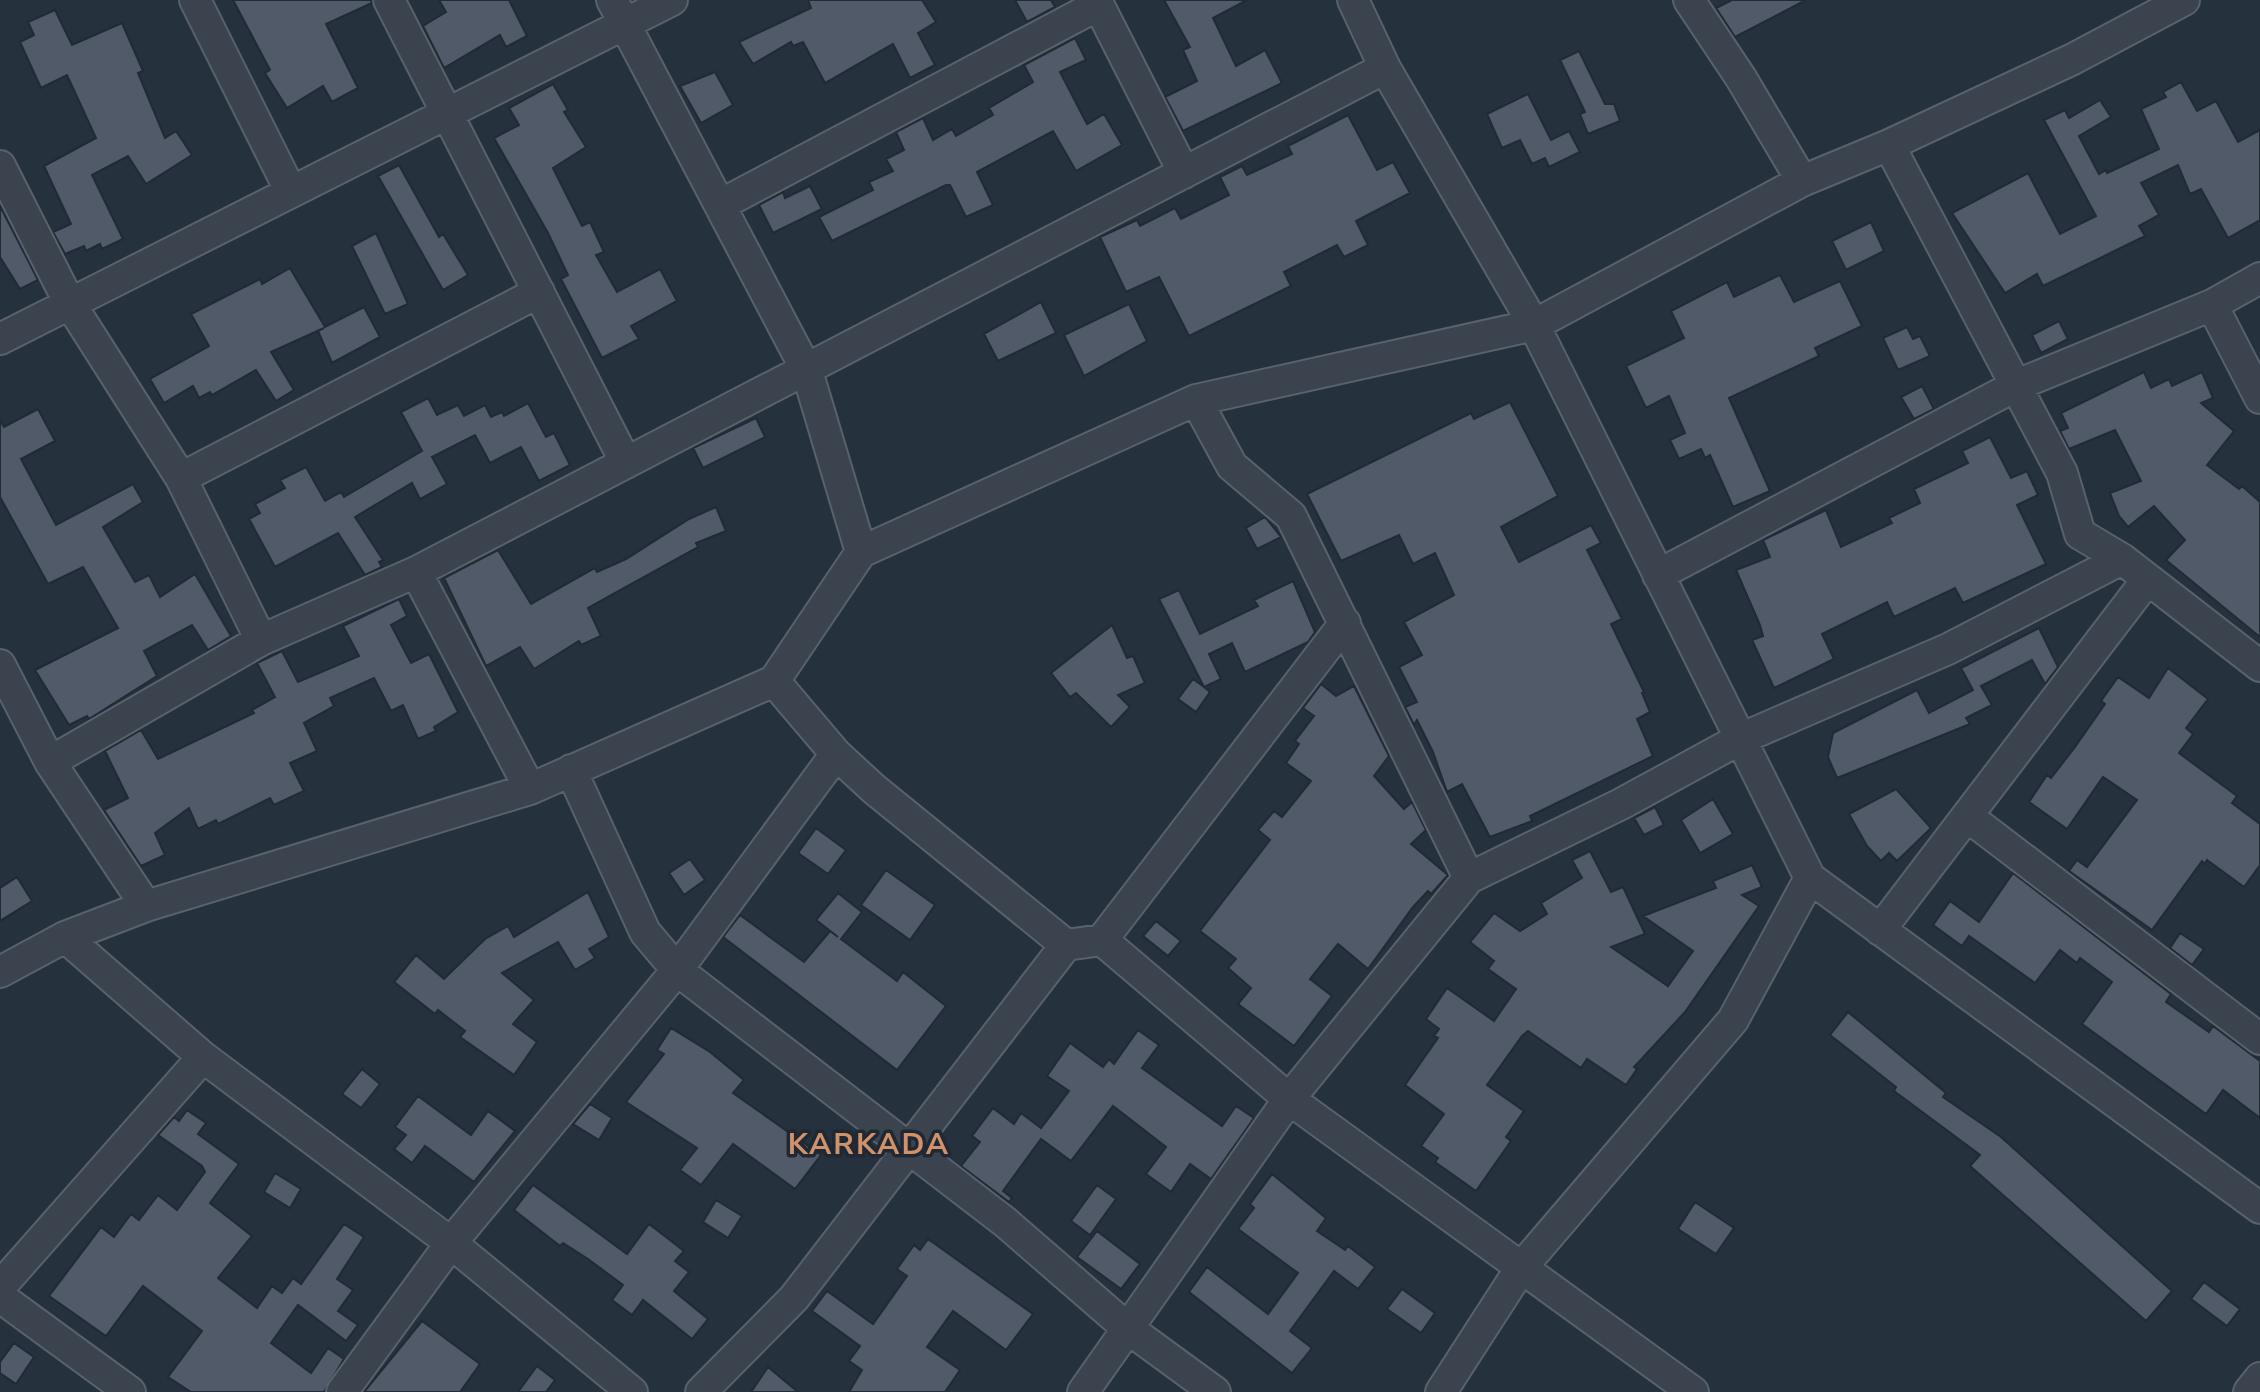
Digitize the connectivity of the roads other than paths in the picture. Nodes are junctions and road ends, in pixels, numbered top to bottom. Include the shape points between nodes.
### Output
1 (195, 0) edge
2 (389, 0) edge
3 (672, 0) edge
4 (1353, 0) edge
5 (1689, 0) edge
6 (2184, 0) edge
7 (1097, 2) edge
8 (618, 12) edge
9 (1385, 68) junction
10 (446, 113) junction
11 (1889, 145) junction
12 (0, 166) edge
13 (1184, 173) junction
14 (1802, 181) junction
15 (290, 190) junction
16 (722, 204) junction
17 (2260, 278) edge
18 (539, 292) junction
19 (69, 302) junction
20 (2212, 305) junction
21 (1534, 325) junction
22 (0, 339) edge
23 (807, 371) junction
24 (2017, 385) junction
25 (2260, 398) edge
26 (1196, 400) junction
27 (626, 463) junction
28 (181, 478) junction
29 (861, 552) junction
30 (2122, 559) junction
31 (416, 572) junction
32 (1658, 575) junction
33 (2147, 580) junction
34 (1345, 623) junction
35 (261, 640) junction
36 (0, 665) edge
37 (2260, 666) edge
38 (774, 681) junction
39 (12, 718) edge
40 (1740, 739) junction
41 (836, 754) junction
42 (50, 762) junction
43 (571, 770) junction
44 (530, 789) junction
45 (1967, 816) junction
46 (1469, 878) junction
47 (1810, 878) junction
48 (146, 906) junction
49 (1880, 930) junction
50 (65, 937) junction
51 (1102, 940) junction
52 (1066, 945) junction
53 (677, 970) junction
54 (0, 972) edge
55 (2260, 1039) edge
56 (203, 1057) junction
57 (1289, 1099) junction
58 (908, 1148) junction
59 (2260, 1208) edge
60 (451, 1243) junction
61 (1521, 1268) junction
62 (0, 1287) edge
63 (0, 1297) edge
64 (1126, 1327) junction
65 (2260, 1378) edge
66 (130, 1392) edge
67 (342, 1392) edge
68 (632, 1392) edge
69 (701, 1392) edge
70 (1083, 1392) edge
71 (1215, 1392) edge
72 (1441, 1392) edge
73 (1693, 1392) edge
74 (2249, 1392) edge

1 - 15 street
2 - 10 street
3 - 8 street
4 - 9 street
5 - 14 street
6 - 11 street
7 - 13 street
7 - 16 street
8 - 10 street
8 - 16 street
9 - 13 street
9 - 21 street
10 - 15 street
10 - 18 street
11 - 14 street
11 - 24 street
12 - 19 street
13 - 23 street
14 - 21 street
15 - 19 street
16 - 23 street
17 - 20 street
18 - 27 street
18 - 28 street
19 - 22 street
19 - 28 street
20 - 24 street
20 - 25 street
21 - 26 street
21 - 32 street
23 - 27 street
23 - 29 street
24 - 30 street via 2062,473 2080,534
24 - 32 street
26 - 29 street
26 - 34 street via 1232,466 1291,516
27 - 31 street
28 - 35 street
29 - 38 street
30 - 33 street
30 - 40 street via 1948,649
31 - 35 street
31 - 44 street
32 - 40 street
33 - 37 street
33 - 45 street
34 - 46 street
34 - 51 street
35 - 42 street
36 - 39 street
38 - 41 street
38 - 43 street
39 - 42 street
40 - 46 street
40 - 47 street
41 - 52 street
41 - 53 street
42 - 48 street
43 - 44 street
43 - 53 street via 645,932
44 - 48 street
45 - 49 street
45 - 55 street
46 - 57 street
47 - 49 street
47 - 61 street via 1733,1020
48 - 50 street
49 - 59 street
50 - 54 street
50 - 56 street
51 - 52 street
51 - 57 street
52 - 58 street
53 - 58 street
53 - 60 street
56 - 60 street
56 - 62 street
57 - 61 street
57 - 64 street
58 - 64 street via 1005,1222
58 - 69 street via 794,1298
60 - 67 street
60 - 68 street
61 - 72 street
61 - 73 street
63 - 66 street
64 - 70 street
64 - 71 street
65 - 74 street

